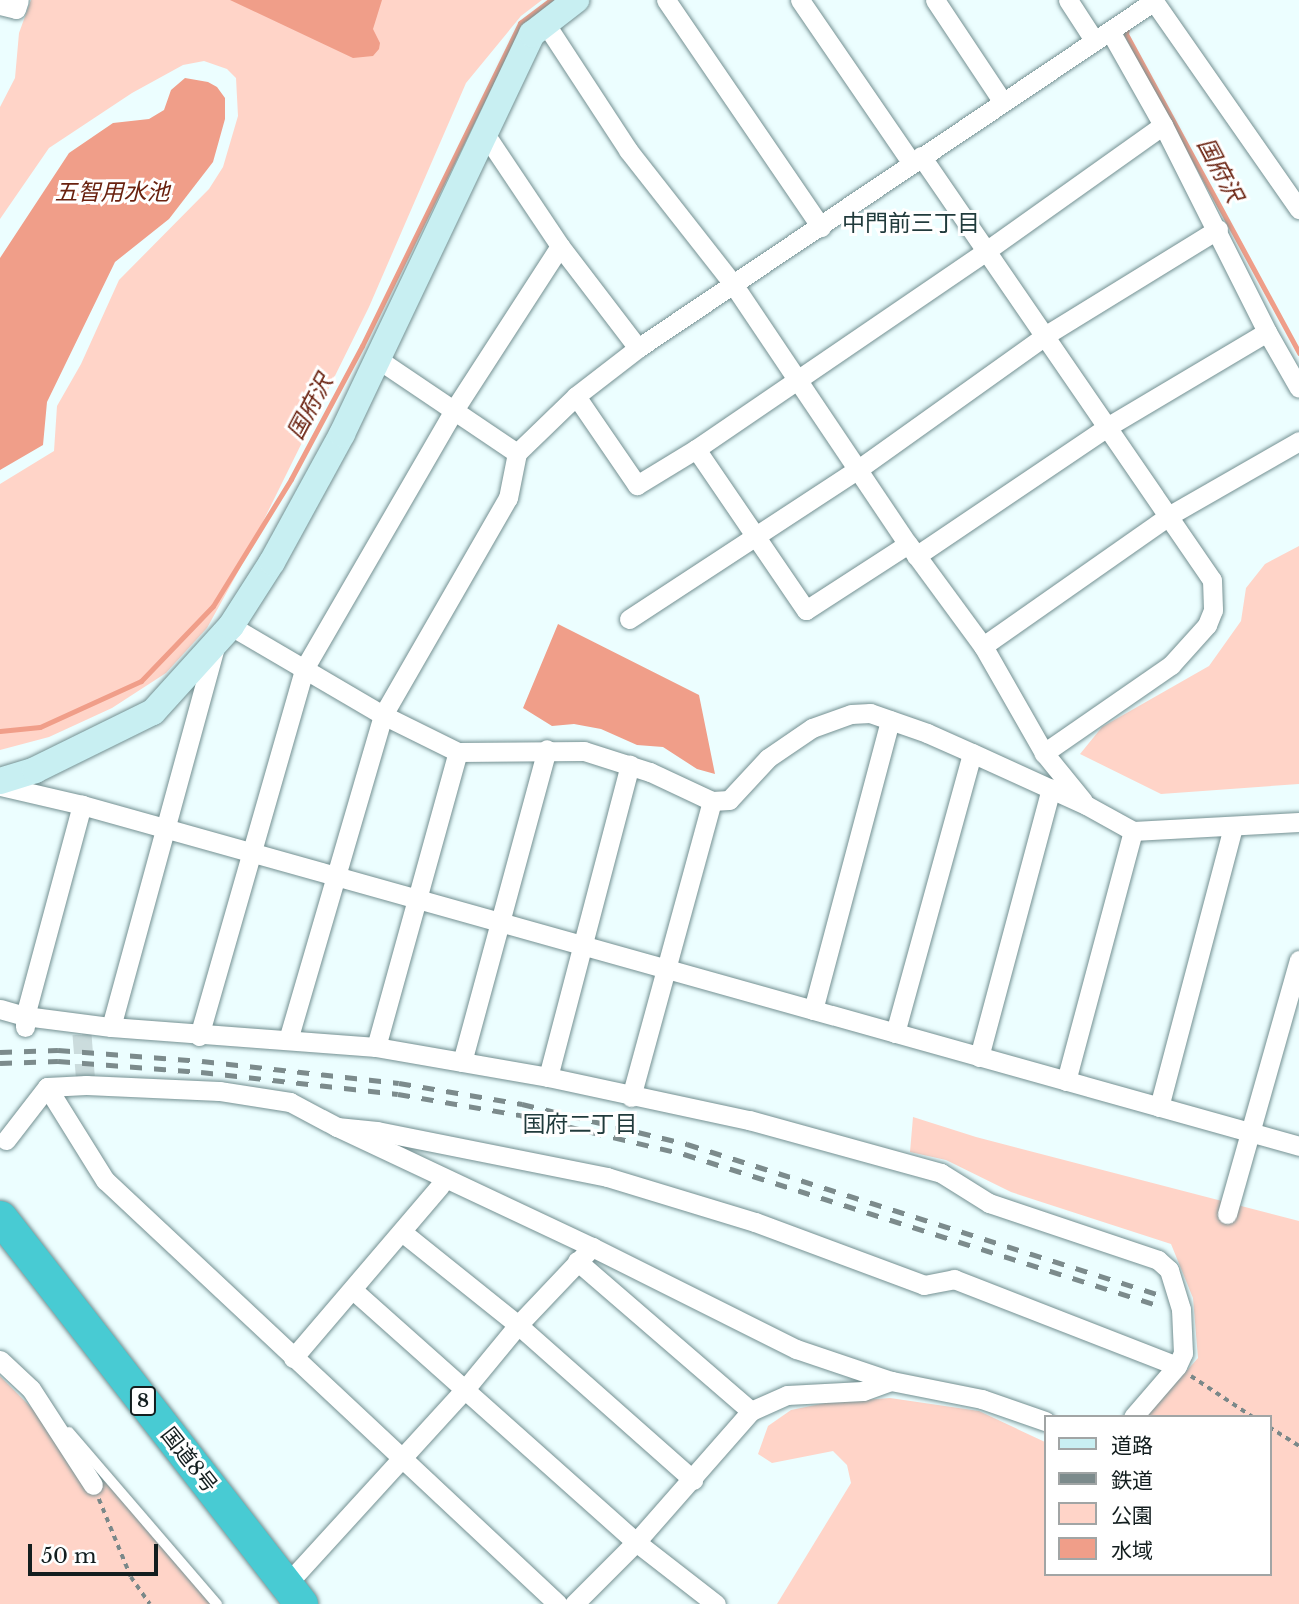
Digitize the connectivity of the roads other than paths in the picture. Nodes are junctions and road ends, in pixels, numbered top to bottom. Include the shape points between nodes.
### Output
1 (19, 0) edge
2 (576, 0) edge
3 (666, 0) edge
4 (800, 0) edge
5 (935, 0) edge
6 (1068, 0) edge
7 (1153, 1) edge
8 (0, 5) edge
9 (545, 23) junction
10 (1102, 35) junction
11 (1002, 101) junction
12 (1163, 125) junction
13 (485, 134) junction
14 (916, 159) junction
15 (1299, 209) edge
16 (821, 227) junction
17 (1218, 229) junction
18 (560, 246) junction
19 (986, 251) junction
20 (733, 284) junction
21 (1267, 332) junction
22 (1046, 335) junction
23 (639, 348) junction
24 (379, 360) junction
25 (796, 379) junction
26 (1299, 388) edge
27 (576, 396) junction
28 (454, 410) junction
29 (1107, 428) junction
30 (1299, 441) edge
31 (696, 449) junction
32 (517, 453) junction
33 (857, 470) junction
34 (1170, 515) junction
35 (755, 534) junction
36 (912, 550) junction
37 (629, 619) dead end
38 (231, 626) junction
39 (983, 646) junction
40 (215, 647) junction
41 (304, 669) junction
42 (383, 715) junction
43 (890, 720) junction
44 (547, 749) junction
45 (458, 752) junction
46 (1044, 752) junction
47 (972, 753) junction
48 (631, 765) junction
49 (0, 783) edge
50 (1051, 789) junction
51 (712, 801) junction
52 (82, 805) junction
53 (1086, 805) junction
54 (1299, 821) edge
55 (1233, 827) junction
56 (166, 829) junction
57 (1133, 831) junction
58 (251, 853) junction
59 (336, 876) junction
60 (417, 899) junction
61 (500, 923) junction
62 (584, 946) junction
63 (1299, 960) edge
64 (668, 970) junction
65 (0, 1009) edge
66 (813, 1010) junction
67 (25, 1016) junction
68 (111, 1027) junction
69 (895, 1033) junction
70 (82, 1034) dead end
71 (199, 1036) junction
72 (288, 1040) junction
73 (376, 1047) junction
74 (979, 1056) junction
75 (462, 1062) junction
76 (548, 1077) junction
77 (1066, 1081) junction
78 (47, 1087) junction
79 (631, 1097) junction
80 (1159, 1107) junction
81 (337, 1127) junction
82 (1250, 1132) junction
83 (6, 1140) dead end
84 (1299, 1146) edge
85 (440, 1186) dead end
86 (1227, 1214) dead end
87 (0, 1217) edge
88 (402, 1232) junction
89 (592, 1247) junction
90 (577, 1261) junction
91 (353, 1290) junction
92 (518, 1325) junction
93 (293, 1358) junction
94 (0, 1360) edge
95 (1177, 1366) junction
96 (891, 1381) junction
97 (466, 1388) junction
98 (31, 1389) junction
99 (751, 1411) junction
100 (1135, 1415) edge
101 (1044, 1420) edge
102 (403, 1457) junction
103 (693, 1480) junction
104 (93, 1485) road end
105 (636, 1542) junction
106 (294, 1595) edge
107 (217, 1604) edge
108 (558, 1604) edge
109 (574, 1604) edge
110 (716, 1604) edge

1 - 8 street via 16,9
2 - 9 street
3 - 16 street
4 - 14 street
5 - 11 street
6 - 10 street
7 - 10 street
7 - 15 street
9 - 13 street via 532,34
9 - 20 street via 628,150
10 - 11 street
10 - 12 street
11 - 14 street
12 - 17 street
12 - 19 street
13 - 18 street
13 - 24 street
14 - 16 street
14 - 19 street
16 - 20 street
17 - 21 street
17 - 22 street
18 - 23 street
18 - 28 street
19 - 22 street
19 - 25 street
20 - 23 street
20 - 25 street
21 - 26 street
21 - 29 street
22 - 29 street
22 - 33 street
23 - 27 street
24 - 28 street
24 - 38 street via 298,517
25 - 31 street
25 - 33 street
27 - 31 street via 637,485
27 - 32 street
28 - 32 street
28 - 41 street
29 - 34 street
29 - 36 street
30 - 34 street
31 - 35 street
32 - 42 street via 508,498
33 - 35 street
33 - 36 street
34 - 39 street
34 - 46 street via 1212,580 1213,610 1207,625 1171,665
35 - 36 street via 806,610
35 - 37 street
36 - 39 street
38 - 40 street
38 - 41 street
39 - 46 street
40 - 49 street via 153,712
40 - 56 street
41 - 42 street
41 - 58 street
42 - 45 street
42 - 59 street
43 - 47 street
43 - 51 street via 870,713 831,719 768,758 729,800
43 - 66 street
44 - 45 street
44 - 48 street via 584,751
44 - 61 street
45 - 60 street
46 - 53 street
47 - 50 street
47 - 69 street
48 - 51 street
48 - 62 street
49 - 52 street
50 - 53 street
50 - 74 street
51 - 64 street
52 - 56 street
52 - 67 street
53 - 57 street
54 - 55 street
55 - 57 street
55 - 80 street
56 - 58 street
56 - 68 street
57 - 77 street
58 - 59 street
58 - 71 street
59 - 60 street
59 - 72 street
60 - 61 street
60 - 73 street
61 - 62 street
61 - 75 street
62 - 64 street
62 - 76 street
63 - 82 street
64 - 66 street
64 - 79 street
65 - 67 street
66 - 69 street
67 - 68 street
67 - 70 street via 24,1026 30,1030
68 - 71 street
69 - 74 street
71 - 72 street
72 - 73 street
73 - 75 street
74 - 77 street
75 - 76 street
76 - 79 street
77 - 80 street
78 - 81 street via 86,1084 219,1091 290,1102
78 - 83 street
78 - 93 street via 105,1180
79 - 95 street via 749,1120 906,1161 941,1173 989,1203 1158,1260 1170,1270 1181,1310 1183,1353
80 - 82 street
81 - 89 street
81 - 95 street via 607,1177 755,1222 924,1285 954,1279
82 - 84 street
82 - 86 street
85 - 88 street
87 - 106 highway, 国道8号 / 8
88 - 91 street
88 - 92 street
89 - 90 street
89 - 96 street via 796,1349
90 - 92 street
90 - 99 street
91 - 93 street
91 - 97 street
92 - 97 street
92 - 103 street
93 - 102 street
94 - 98 street
95 - 100 street
96 - 99 street via 863,1391 787,1395
96 - 101 street via 982,1399
97 - 102 street
97 - 105 street
98 - 104 street
98 - 107 lane
99 - 103 street
102 - 106 street
102 - 108 street
103 - 105 street
105 - 109 street
105 - 110 street

